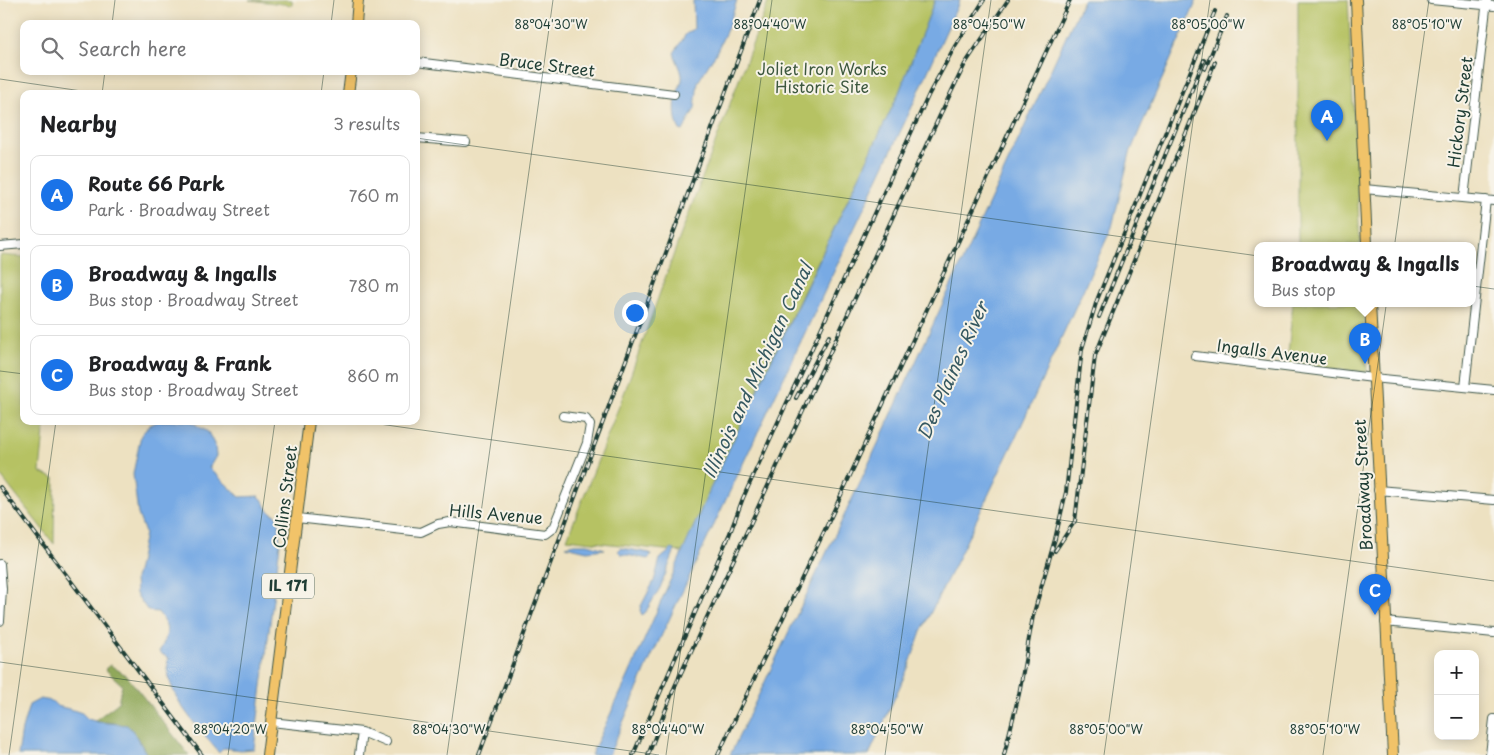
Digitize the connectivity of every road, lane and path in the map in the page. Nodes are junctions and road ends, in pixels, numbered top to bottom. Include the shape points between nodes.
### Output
1 (358, 0) edge
2 (1356, 0) edge
3 (1432, 0) edge
4 (1489, 4) edge
5 (356, 20) edge
6 (420, 62) edge
7 (350, 75) edge
8 (349, 90) edge
9 (674, 94) dead end
10 (420, 138) edge
11 (466, 142) dead end
12 (1364, 189) junction
13 (1464, 198) junction
14 (1490, 201) edge
15 (1367, 242) edge
16 (20, 244) edge
17 (0, 246) edge
18 (1476, 301) edge
19 (1370, 307) edge
20 (1475, 307) edge
21 (1195, 356) dead end
22 (1373, 378) junction
23 (1464, 387) junction
24 (1494, 390) edge
25 (563, 416) dead end
26 (309, 425) edge
27 (1378, 490) junction
28 (1494, 500) edge
29 (297, 518) junction
30 (0, 564) edge
31 (0, 621) edge
32 (1385, 622) junction
33 (1494, 633) edge
34 (1494, 718) edge
35 (271, 722) junction
36 (362, 732) junction
37 (386, 742) dead end
38 (266, 755) edge
39 (359, 755) edge
40 (1393, 755) edge
41 (1490, 755) edge

1 - 5 main road
2 - 12 main road
3 - 4 street
4 - 13 street, Hickory Street
6 - 9 street, Bruce Street
7 - 8 main road
10 - 11 street
12 - 13 street
12 - 15 main road
13 - 14 street
14 - 18 street
16 - 17 street
19 - 22 main road, Broadway Street
20 - 23 street
21 - 22 street, Ingalls Avenue
22 - 23 street, Ingalls Avenue
22 - 27 main road, Broadway Street
23 - 24 street, Ingalls Avenue
25 - 29 street, Hills Avenue via 586,419 590,433 553,528 545,534 450,522 421,532
26 - 29 main road, Collins Street / IL 171
27 - 28 street
27 - 32 main road, Broadway Street
29 - 35 main road, Collins Street / IL 171
30 - 31 street
32 - 33 street
32 - 40 main road, Broadway Street
34 - 41 street
35 - 36 street
35 - 38 main road, Collins Street / IL 171
36 - 37 street
36 - 39 street

